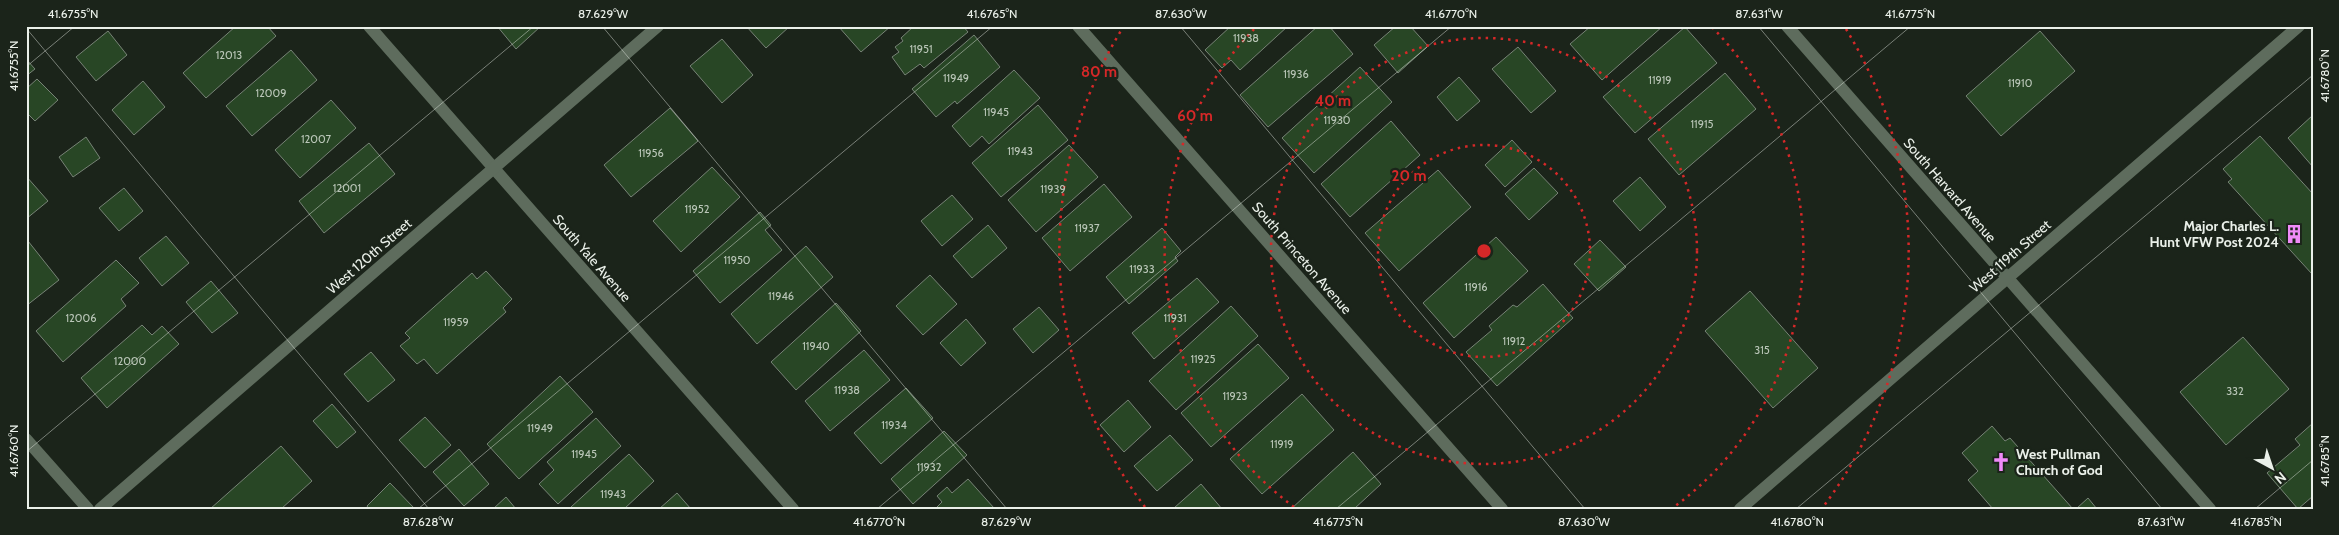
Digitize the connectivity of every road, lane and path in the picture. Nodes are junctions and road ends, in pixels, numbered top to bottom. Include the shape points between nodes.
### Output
1 (370, 26) edge
2 (658, 26) edge
3 (1078, 26) edge
4 (1787, 26) edge
5 (2299, 26) edge
6 (494, 168) junction
7 (2008, 278) junction
8 (26, 439) edge
9 (88, 509) edge
10 (100, 509) edge
11 (793, 509) edge
12 (1502, 509) edge
13 (1740, 509) edge
14 (2210, 509) edge

1 - 6 street, South Yale Avenue
2 - 6 street, West 120th Street
3 - 12 street, South Princeton Avenue
4 - 7 street, South Harvard Avenue
5 - 7 street, West 119th Street
6 - 10 street, West 120th Street
6 - 11 street, South Yale Avenue
7 - 13 street, West 119th Street
7 - 14 street, South Harvard Avenue
8 - 9 street

